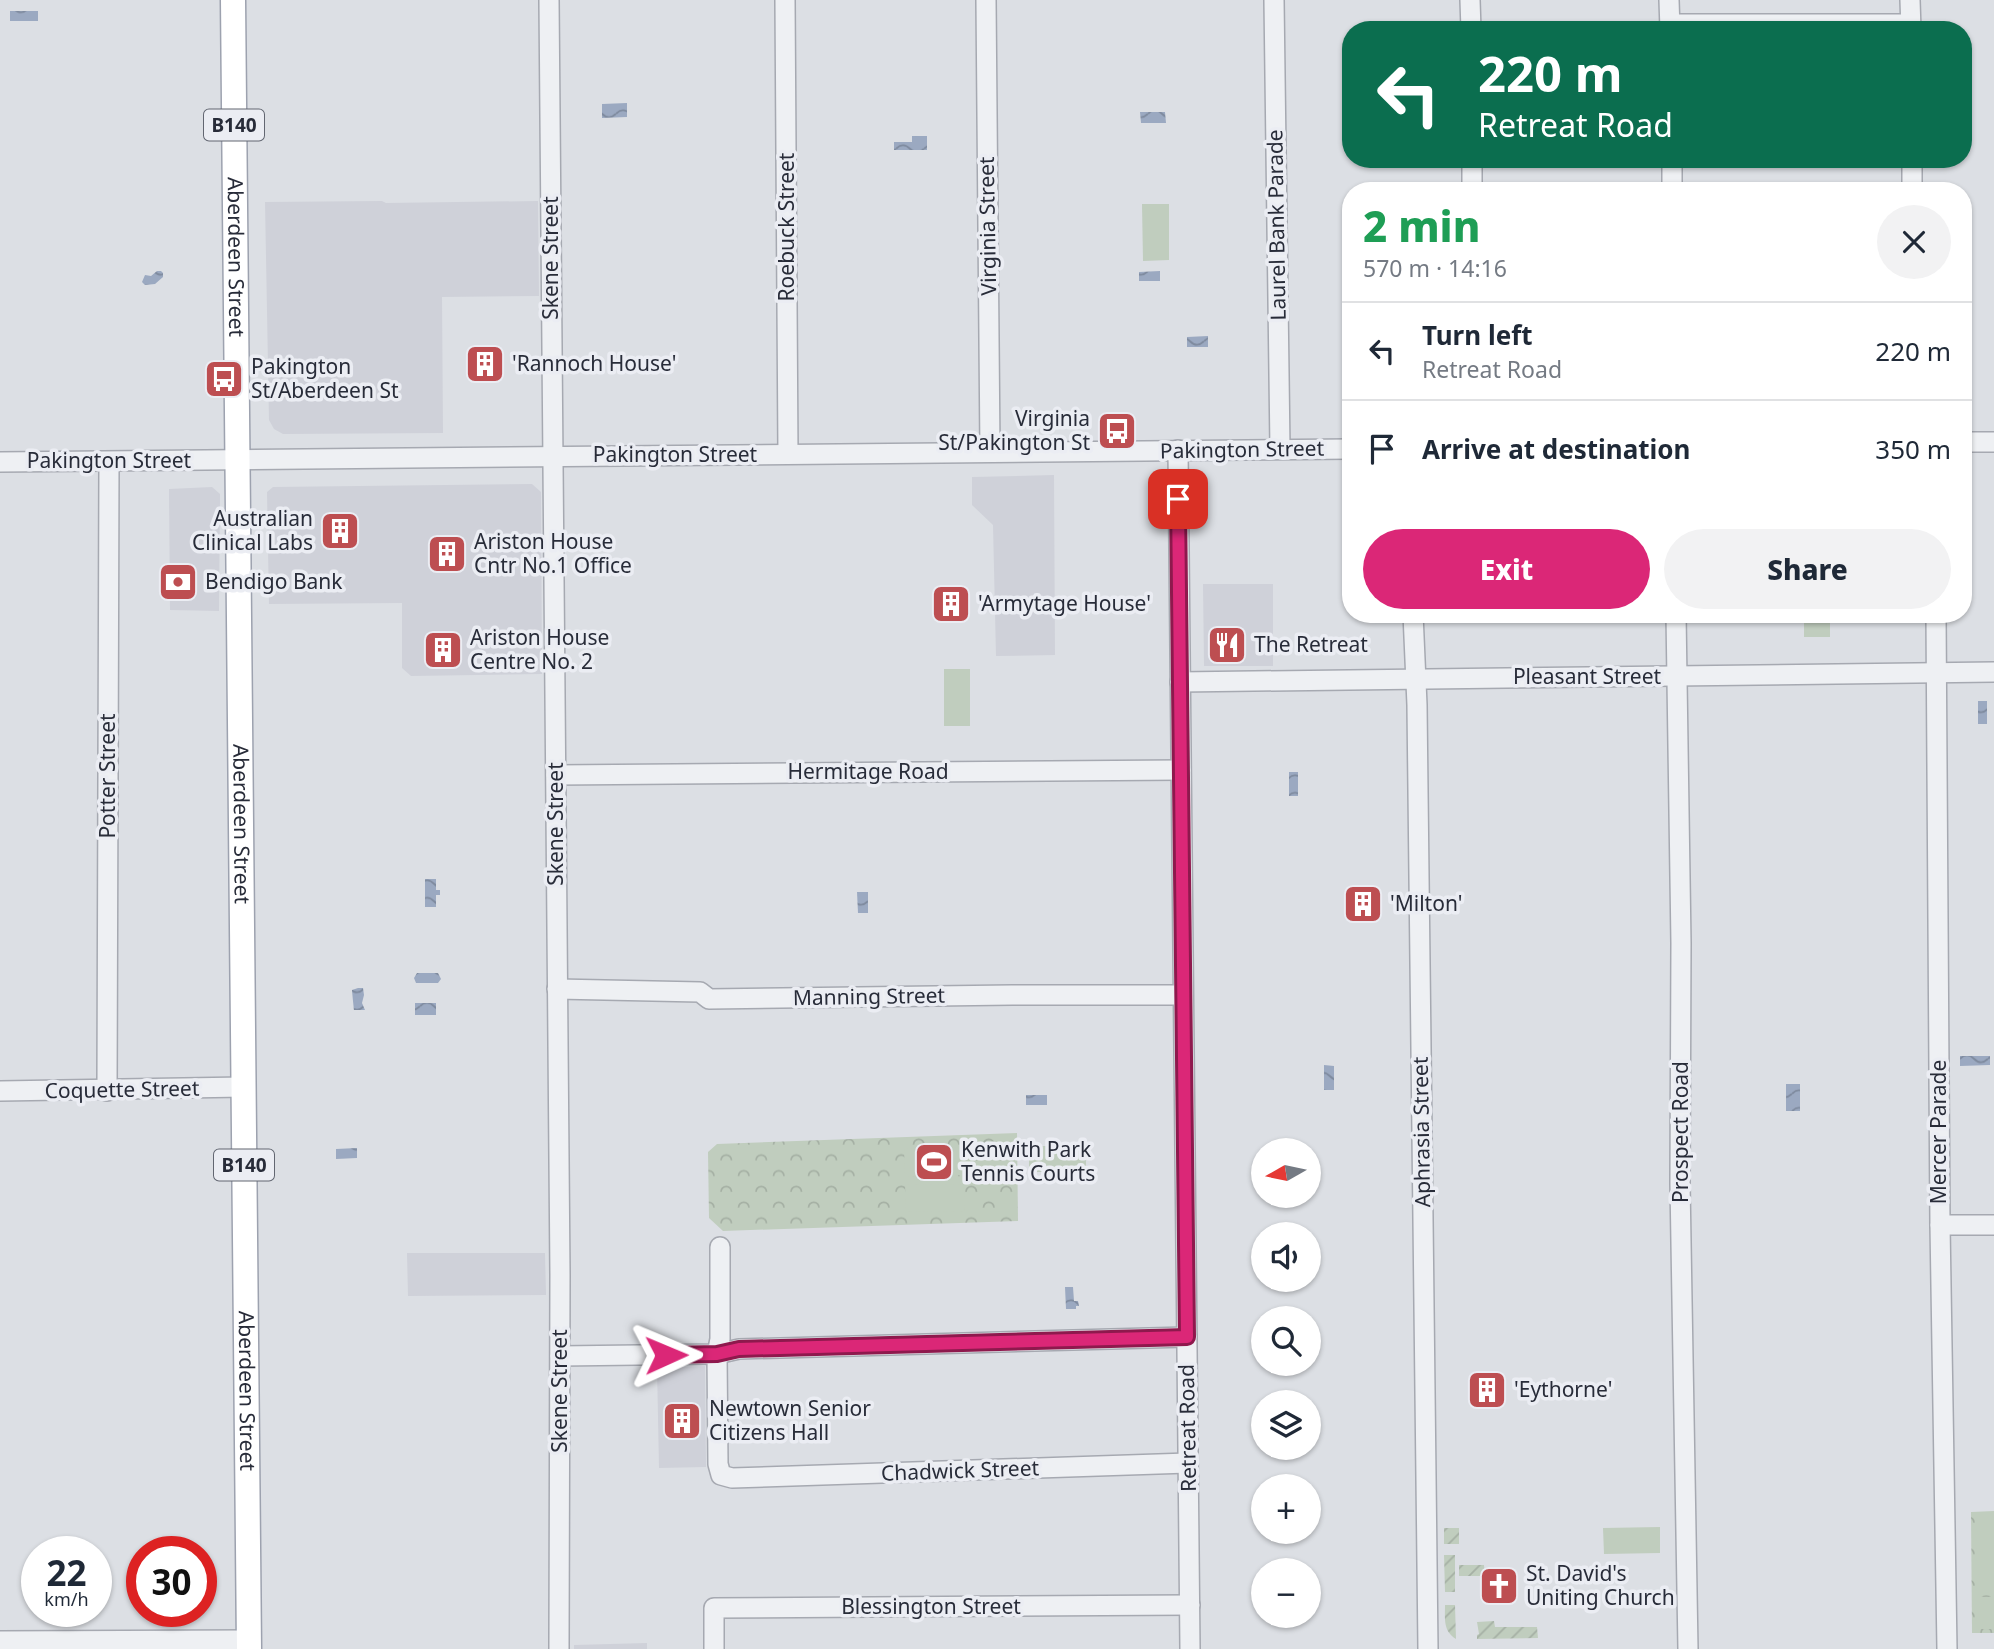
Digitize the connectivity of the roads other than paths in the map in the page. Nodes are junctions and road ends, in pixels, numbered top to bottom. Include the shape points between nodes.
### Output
1 (233, 0) edge
2 (549, 0) edge
3 (785, 0) edge
4 (986, 0) edge
5 (1274, 0) edge
6 (1470, 0) edge
7 (1669, 0) edge
8 (1910, 0) edge
9 (1471, 21) edge
10 (1670, 21) edge
11 (1910, 21) edge
12 (1972, 442) edge
13 (1994, 442) edge
14 (1279, 449) junction
15 (1342, 449) edge
16 (1178, 450) junction
17 (990, 452) junction
18 (788, 454) junction
19 (552, 456) junction
20 (237, 460) junction
21 (109, 461) junction
22 (0, 462) edge
23 (1413, 623) edge
24 (1676, 623) edge
25 (1936, 623) edge
26 (1937, 671) junction
27 (1994, 672) edge
28 (1676, 676) junction
29 (1415, 678) junction
30 (1180, 682) junction
31 (1181, 770) junction
32 (556, 775) junction
33 (557, 989) junction
34 (1184, 995) junction
35 (244, 1087) junction
36 (0, 1091) edge
37 (107, 1091) junction
38 (1940, 1225) junction
39 (1994, 1225) edge
40 (720, 1247) dead end
41 (1187, 1337) junction
42 (717, 1354) junction
43 (560, 1356) junction
44 (1188, 1463) junction
45 (1190, 1605) junction
46 (0, 1641) edge
47 (249, 1644) edge
48 (559, 1649) edge
49 (714, 1649) edge
50 (1190, 1649) edge
51 (1428, 1649) edge
52 (1688, 1649) edge
53 (1947, 1649) edge

1 - 20 main road, Aberdeen Street / B140
2 - 19 street, Skene Street
3 - 18 street, Roebuck Street
4 - 17 street, Virginia Street
5 - 14 street, Laurel Bank Parade
6 - 9 street
7 - 10 street
8 - 11 street
12 - 13 street
14 - 15 street, Pakington Street
14 - 16 street, Pakington Street
16 - 17 street, Pakington Street
16 - 30 street, Retreat Road
17 - 18 street, Pakington Street
18 - 19 street, Pakington Street
19 - 20 street, Pakington Street
19 - 32 street, Skene Street
20 - 21 street, Pakington Street
20 - 35 main road, Aberdeen Street / B140
21 - 22 street, Pakington Street
21 - 37 street, Potter Street
23 - 29 street, Aphrasia Street
24 - 28 street, Prospect Road
25 - 26 street, Mercer Parade
26 - 27 street, Pleasant Street
26 - 28 street, Pleasant Street
26 - 38 street, Mercer Parade
28 - 29 street, Pleasant Street
28 - 52 street, Prospect Road
29 - 30 street, Pleasant Street
29 - 51 street, Aphrasia Street
30 - 31 street, Retreat Road
31 - 32 street, Hermitage Road
31 - 34 street, Retreat Road
32 - 33 street, Skene Street
33 - 34 street, Manning Street via 699,992 709,999
33 - 43 street, Skene Street
34 - 41 street, Retreat Road
35 - 37 street, Coquette Street
35 - 47 main road, Aberdeen Street / B140
36 - 37 street, Coquette Street
38 - 39 street
38 - 53 street, Mercer Parade
40 - 42 street
41 - 42 street via 739,1349
41 - 44 street, Retreat Road
42 - 43 street
42 - 44 street, Chadwick Street via 718,1464 721,1475 732,1478
43 - 48 street, Skene Street
44 - 45 street, Retreat Road
45 - 49 street, Blessington Street via 714,1608
45 - 50 street, Retreat Road
46 - 47 street

